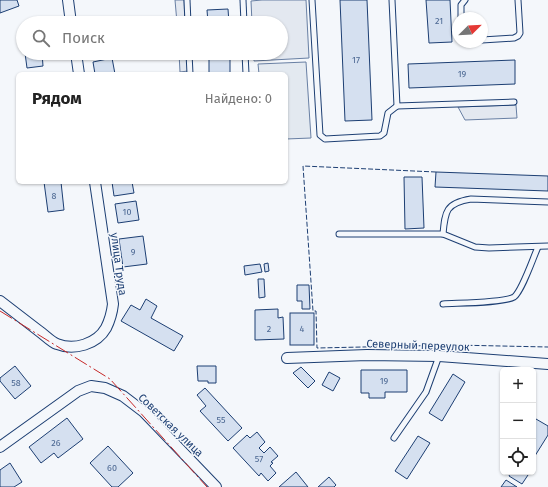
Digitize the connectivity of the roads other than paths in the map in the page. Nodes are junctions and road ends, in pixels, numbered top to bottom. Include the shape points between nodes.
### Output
1 (68, 0) edge
2 (187, 0) edge
3 (243, 0) edge
4 (312, 0) edge
5 (392, 0) edge
6 (465, 0) edge
7 (518, 0) edge
8 (461, 12) edge
9 (70, 16) edge
10 (188, 16) edge
11 (244, 16) edge
12 (488, 40) edge
13 (77, 60) edge
14 (189, 60) edge
15 (245, 60) edge
16 (79, 72) edge
17 (190, 72) edge
18 (246, 72) edge
19 (514, 102) dead end
20 (397, 106) junction
21 (95, 184) edge
22 (548, 202) edge
23 (339, 234) dead end
24 (443, 234) junction
25 (548, 246) edge
26 (538, 247) junction
27 (0, 301) edge
28 (443, 304) dead end
29 (439, 356) junction
30 (287, 358) dead end
31 (548, 364) edge
32 (394, 438) dead end
33 (0, 447) edge
34 (216, 487) edge

1 - 9 street
2 - 10 lane
3 - 11 lane
4 - 20 lane via 320,134 325,139 380,136 384,133 388,113
5 - 20 lane
6 - 8 lane
7 - 12 lane via 518,36
13 - 16 street
14 - 17 lane
15 - 18 lane
19 - 20 lane
21 - 27 street, улица Труда via 113,304 105,329 92,342 80,346 56,344
22 - 24 lane via 462,200 453,203 447,209
23 - 24 lane
24 - 26 lane via 475,247
25 - 26 lane
26 - 28 lane via 514,297 504,300
29 - 30 street, Северный переулок
29 - 31 street, Северный переулок
29 - 32 lane via 426,392
33 - 34 street, Советская улица via 78,391 91,386 105,388 123,396 144,412

